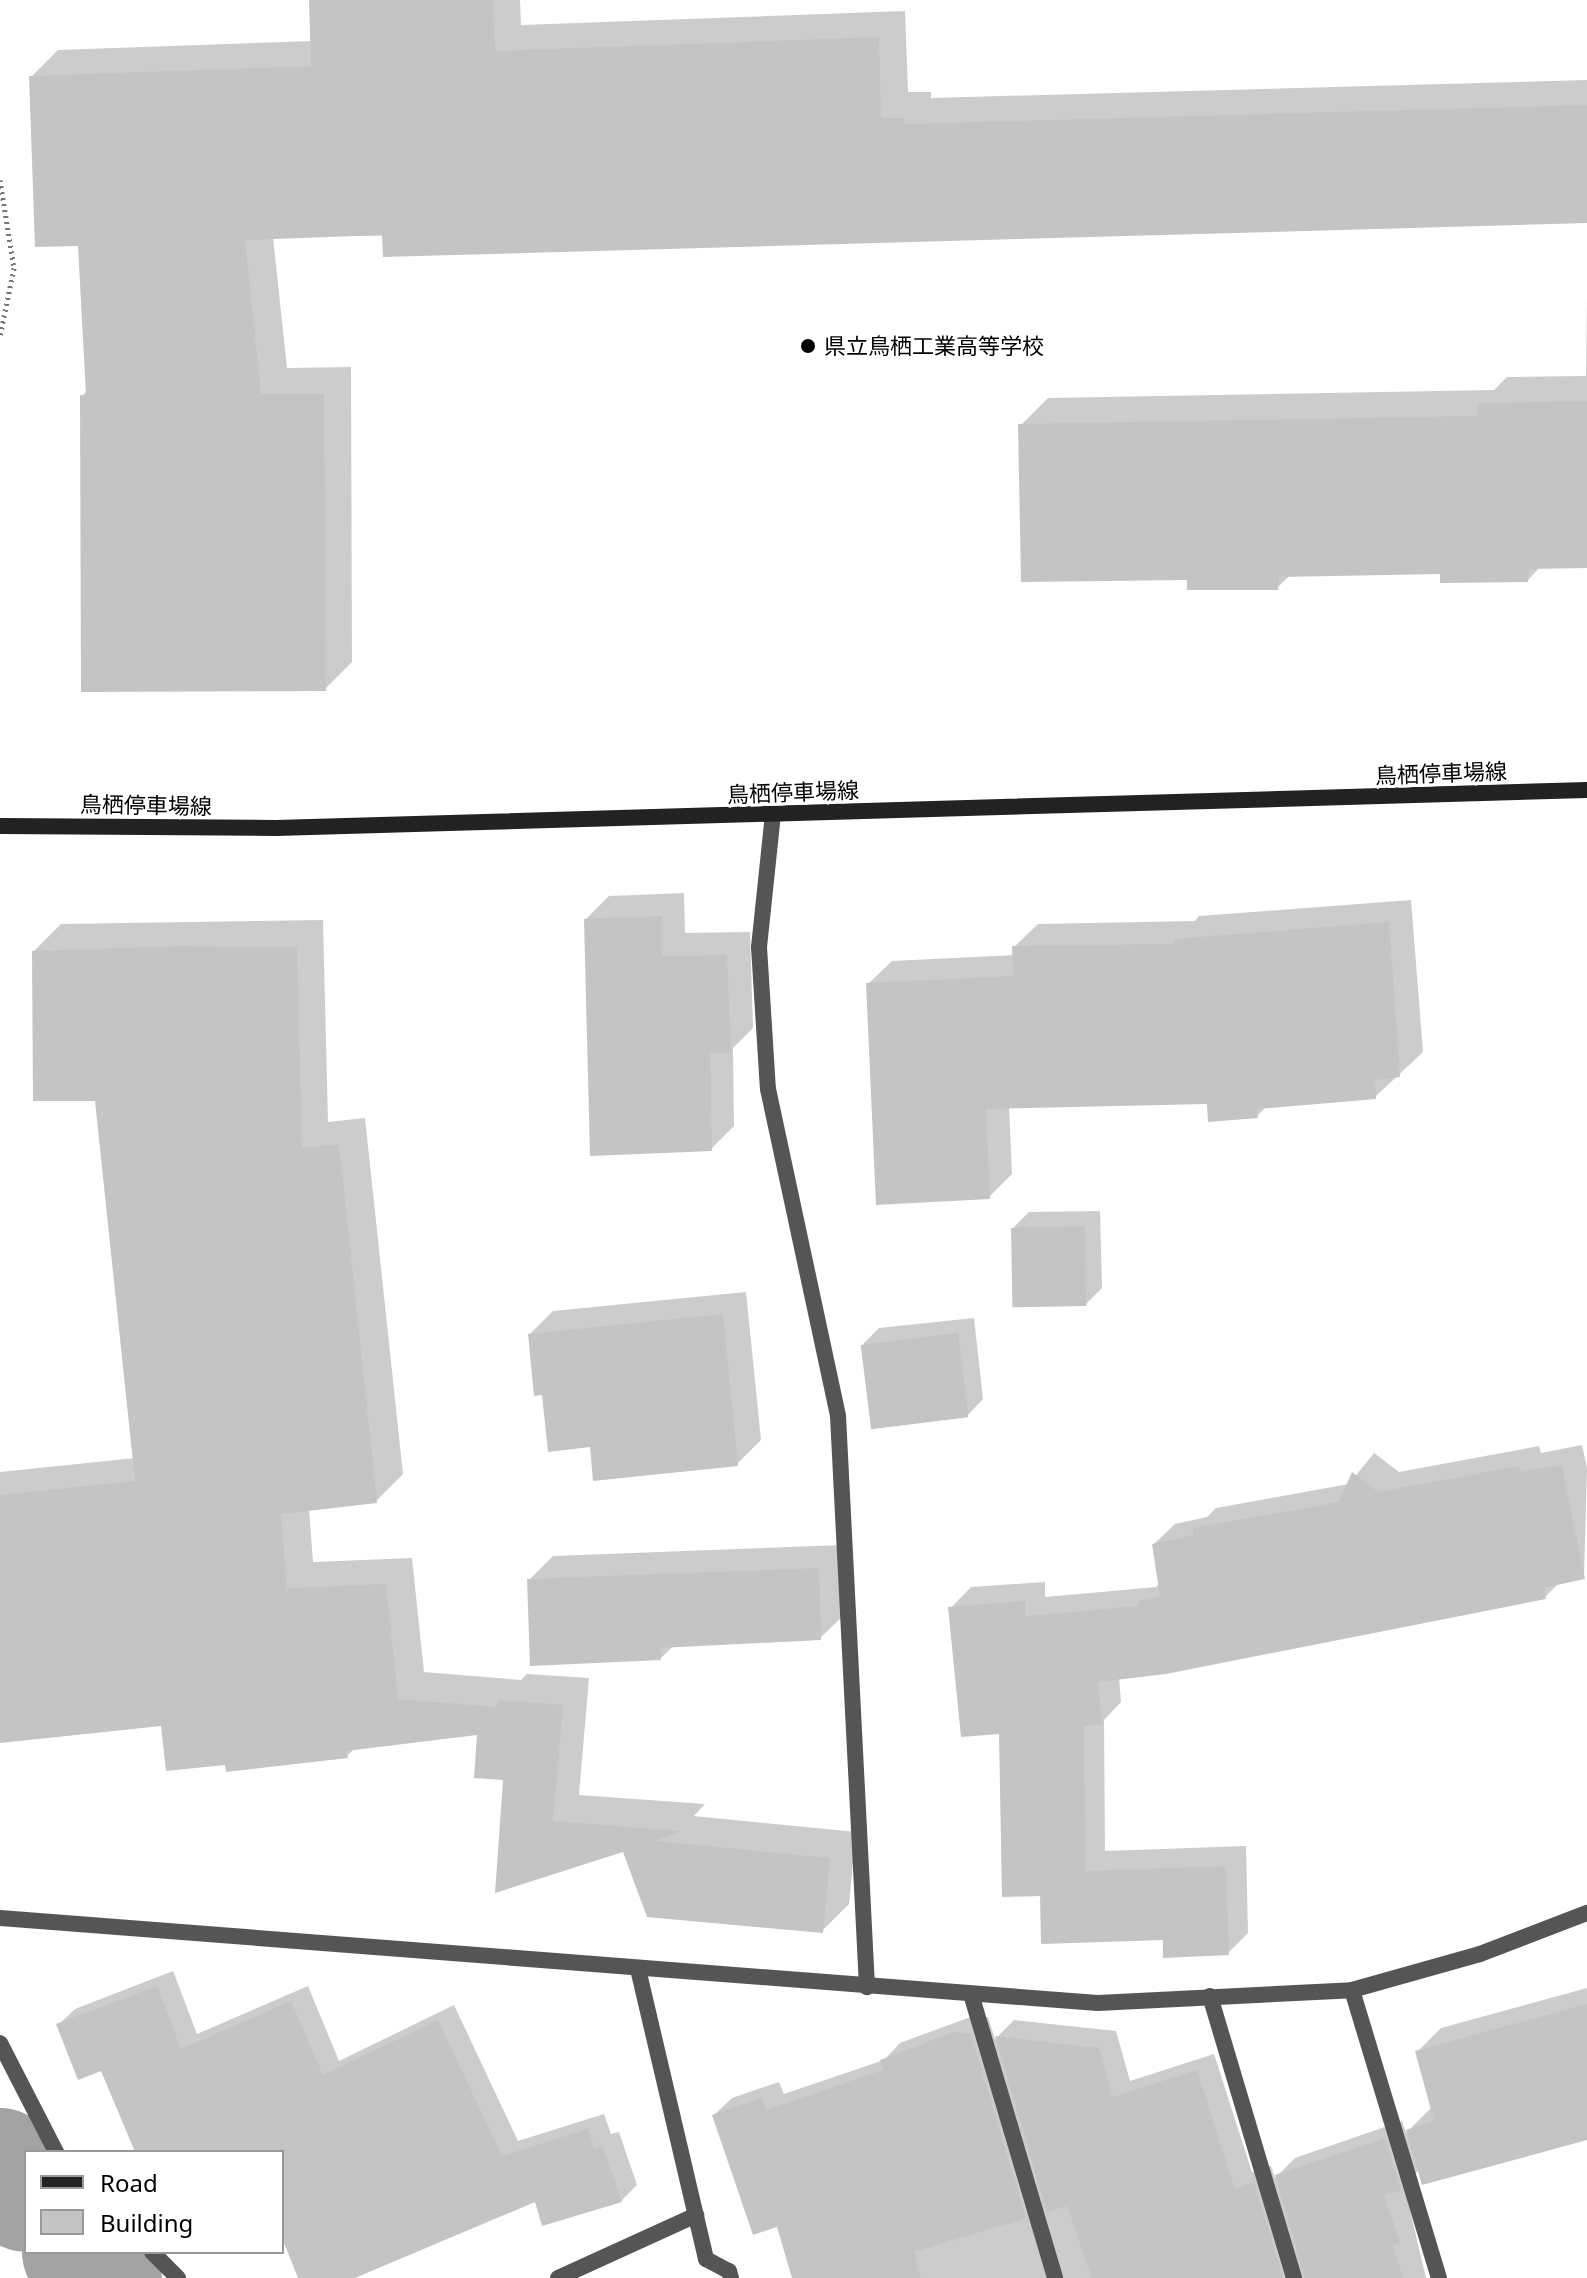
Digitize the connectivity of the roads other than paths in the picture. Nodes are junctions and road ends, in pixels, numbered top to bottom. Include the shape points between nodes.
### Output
1 (1587, 790) edge
2 (773, 814) junction
3 (0, 826) edge
4 (1587, 1913) edge
5 (0, 1918) edge
6 (638, 1969) junction
7 (867, 1987) junction
8 (1352, 1990) junction
9 (971, 1994) junction
10 (1210, 1996) junction
11 (0, 2043) edge
12 (55, 2150) edge
13 (696, 2215) junction
14 (154, 2254) edge
15 (178, 2278) edge
16 (558, 2278) edge
17 (731, 2278) edge
18 (1055, 2278) edge
19 (1294, 2278) edge
20 (1439, 2278) edge

1 - 2 main road, 鳥栖停車場線
2 - 3 main road, 鳥栖停車場線 via 276,828
2 - 7 street via 759,947 768,1089 838,1416
4 - 8 street via 1480,1954
5 - 6 street
6 - 7 street
6 - 13 street
7 - 9 street
8 - 10 street
8 - 20 street
9 - 10 street via 1098,2003
9 - 18 street
10 - 19 street
11 - 12 street
13 - 16 street
13 - 17 street via 706,2259 729,2271
14 - 15 street

